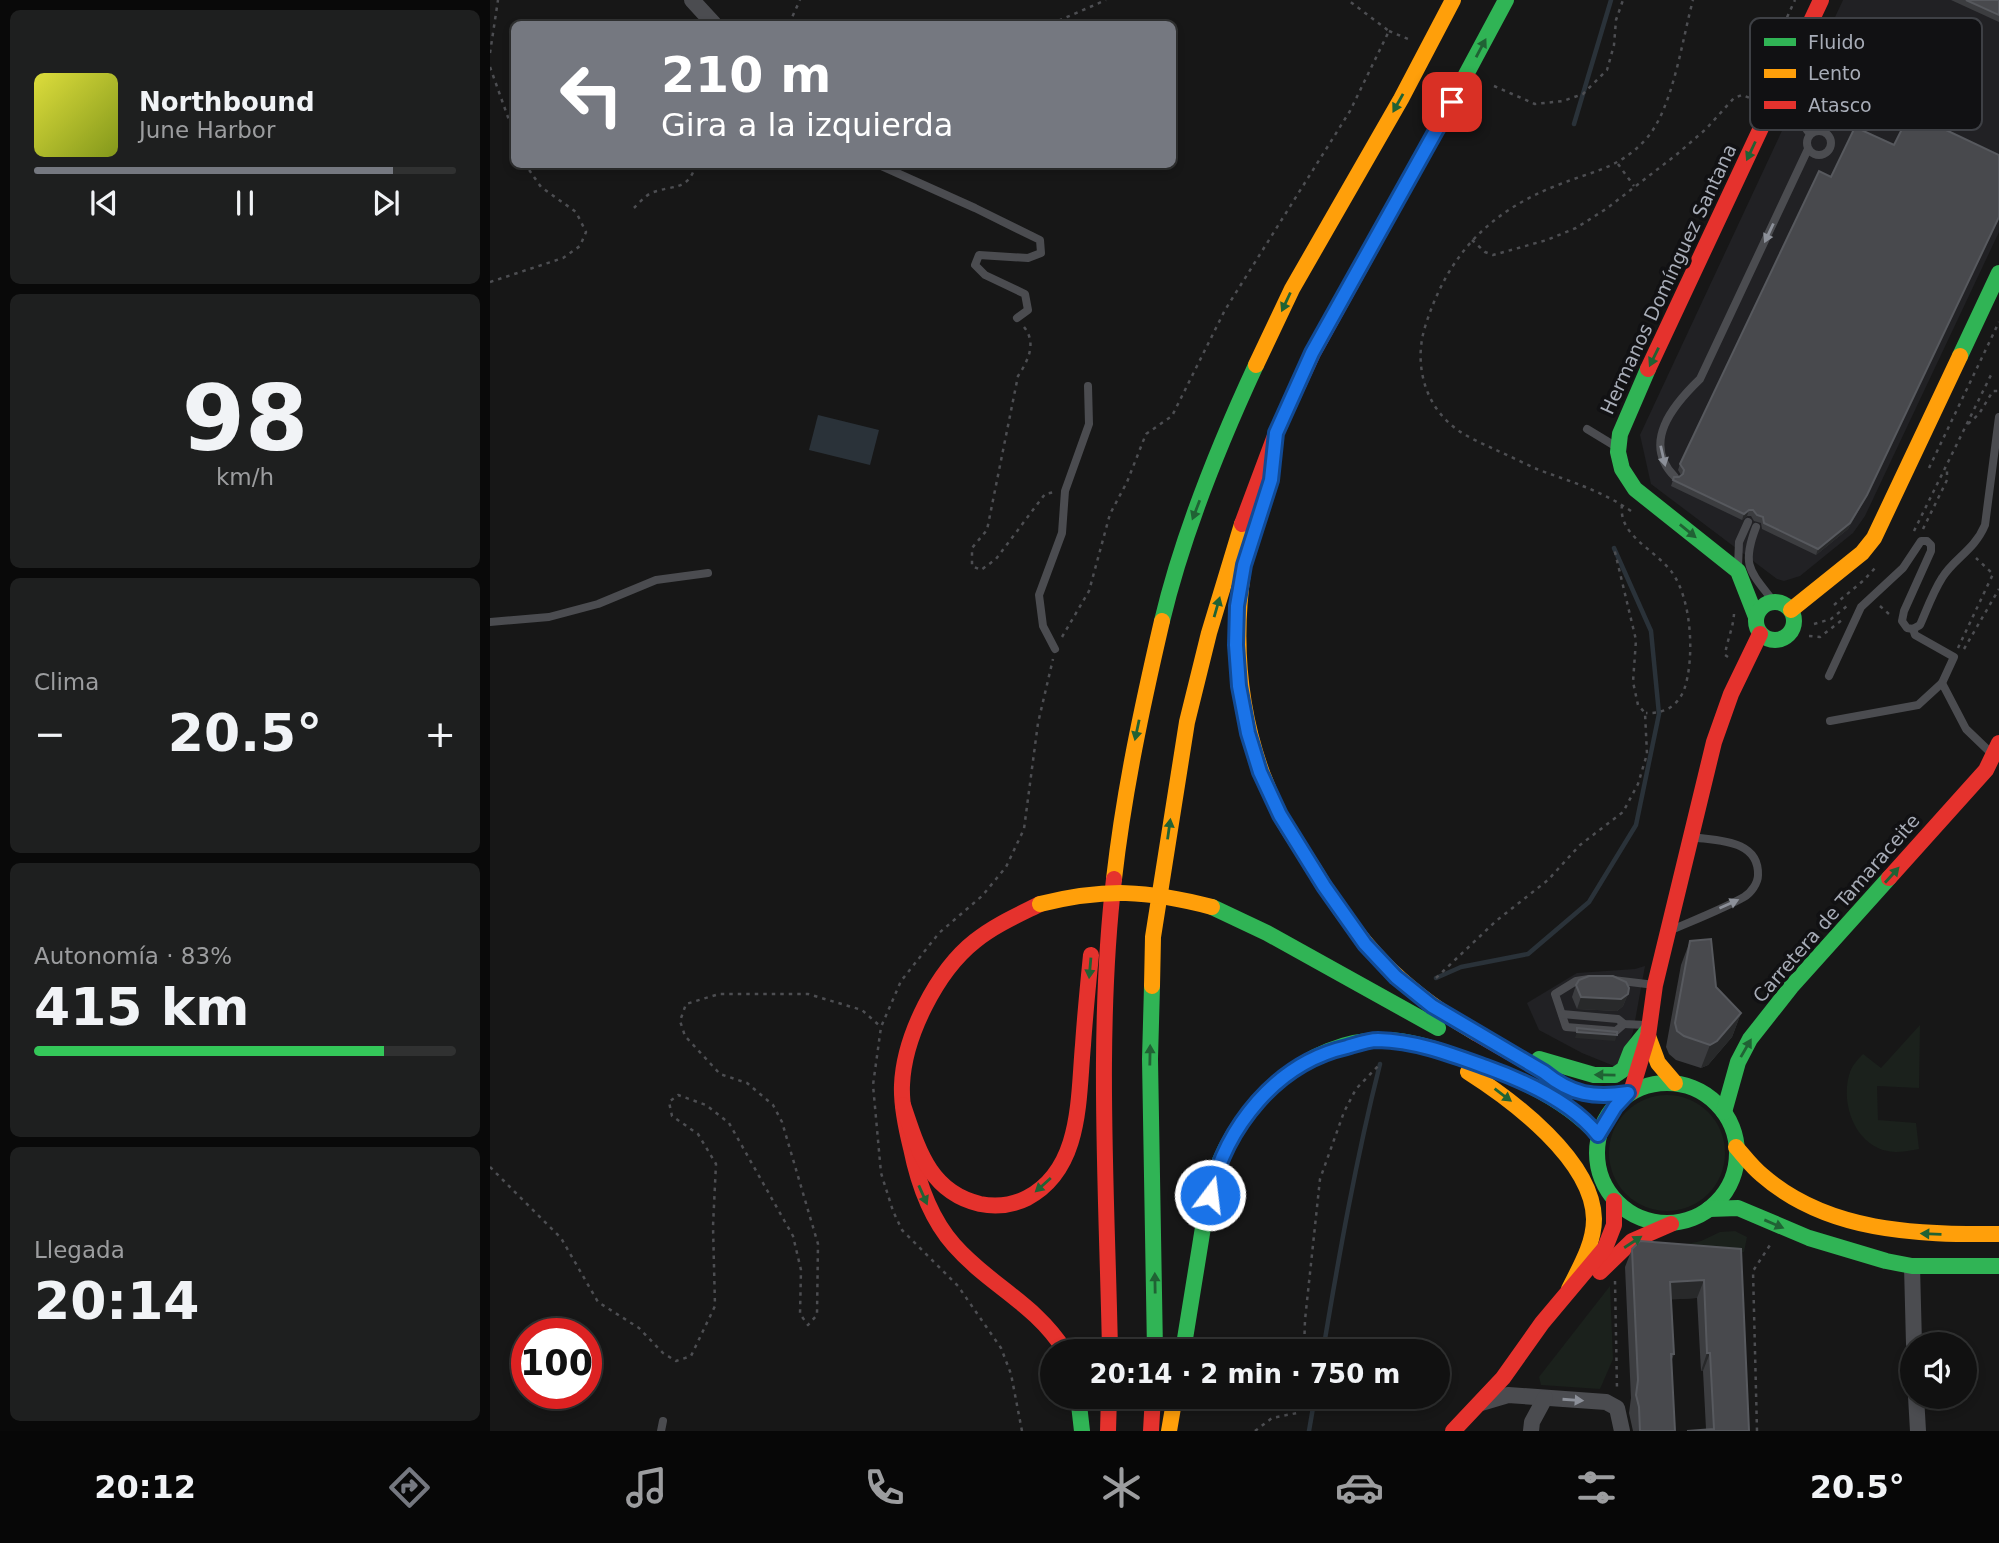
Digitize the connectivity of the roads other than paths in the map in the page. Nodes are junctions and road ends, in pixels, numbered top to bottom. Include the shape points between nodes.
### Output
1 (692, 0) edge
2 (1453, 0) edge
3 (1506, 0) edge
4 (1821, 0) edge
5 (1813, 18) edge
6 (711, 21) edge
7 (1760, 130) edge
8 (1807, 130) edge
9 (1810, 134) junction
10 (1808, 149) junction
11 (886, 168) edge
12 (1999, 273) edge
13 (1017, 318) road end
14 (1087, 386) dead end
15 (1999, 418) edge
16 (1587, 429) dead end
17 (1276, 433) junction
18 (1617, 447) junction
19 (1675, 477) edge
20 (1738, 571) junction
21 (708, 573) dead end
22 (1169, 592) junction
23 (1774, 602) junction
24 (1791, 610) junction
25 (1756, 617) junction
26 (490, 622) edge
27 (1913, 629) junction
28 (1760, 634) junction
29 (1055, 649) road end
30 (1829, 676) dead end
31 (1942, 683) junction
32 (1830, 721) dead end
33 (1994, 761) edge
34 (1690, 837) junction
35 (1667, 932) junction
36 (1655, 985) junction
37 (1648, 1030) junction
38 (1424, 1045) junction
39 (1518, 1056) junction
40 (1493, 1057) junction
41 (1508, 1075) junction
42 (1558, 1083) junction
43 (1675, 1083) junction
44 (1630, 1092) junction
45 (903, 1105) junction
46 (1724, 1112) junction
47 (1598, 1135) junction
48 (1736, 1147) junction
49 (1614, 1201) junction
50 (1709, 1209) junction
51 (1672, 1224) junction
52 (1999, 1234) edge
53 (1912, 1266) junction
54 (1999, 1266) edge
55 (1569, 1289) junction
56 (1914, 1332) edge
57 (1059, 1339) edge
58 (1110, 1339) edge
59 (1155, 1339) edge
60 (1185, 1339) edge
61 (1532, 1340) junction
62 (1545, 1398) junction
63 (1481, 1403) junction
64 (1080, 1409) edge
65 (1109, 1409) edge
66 (1152, 1409) edge
67 (1173, 1409) edge
68 (1917, 1409) edge
69 (663, 1421) dead end
70 (661, 1431) edge
71 (1082, 1431) edge
72 (1108, 1431) edge
73 (1151, 1431) edge
74 (1169, 1431) edge
75 (1453, 1431) edge
76 (1531, 1431) edge
77 (1622, 1431) edge
78 (1918, 1431) edge

1 - 6 street
2 -> 22 main road via 1292,289 1237,406
17 -> 3 main road via 1319,342
4 - 5 main road, Hermanos Domínguez Santana
7 -> 18 main road, Hermanos Domínguez Santana via 1628,412
8 - 9 lane
9 - 10 lane
9 - 10 lane via 1825,132 1831,146 1819,155
10 -> 19 lane via 1700,379 1674,408 1661,433 1660,453
11 - 13 lane via 1040,240 1041,253 1028,258 979,256 975,264 985,275 1025,295 1028,310
12 - 24 main road via 1874,538 1863,553
14 - 29 lane via 1089,424 1065,491 1062,533 1039,595 1043,626
15 - 27 lane via 1981,535 1942,575 1920,625
16 - 18 lane
17 - 39 main road via 1271,480 1244,565 1237,606 1239,686 1260,772 1280,815 1365,944 1432,1006
59 -> 17 main road via 1150,1059 1153,937 1187,722 1238,533
18 -> 20 main road, Hermanos Domínguez Santana via 1618,462 1635,489
20 - 23 lane via 1740,542 1752,525 1749,568
20 - 25 main road
21 - 26 lane via 656,580 598,604 549,617
22 -> 45 main road via 1121,732 1093,936 1075,1123 1066,1156 1048,1182 1022,1202 995,1206 966,1202 942,1187 928,1171
22 -> 58 main road via 1136,731 1108,929 1105,1066
23 - 24 main road
23 - 25 main road via 1762,606
24 - 28 main road via 1794,622 1784,638 1772,640
25 - 28 main road
27 - 30 lane via 1902,621 1931,551 1927,541 1921,541 1903,568 1861,607
27 - 31 lane via 1914,635 1954,657
28 - 34 main road via 1721,716
31 - 32 lane via 1918,705
31 - 33 lane via 1966,729
46 -> 33 main road, Carretera de Tamaraceite via 1738,1062 1750,1040 1791,987
34 - 35 main road
35 -> 34 lane via 1747,895 1758,880 1758,863 1741,845
35 - 36 main road
36 - 37 main road
36 - 37 lane via 1576,981 1555,994 1566,1027 1616,1031 1624,1024
37 -> 39 main road via 1631,1051 1626,1067 1612,1077
37 - 43 main road via 1658,1063
37 - 44 main road
38 - 41 main road
38 -> 55 main road via 1525,1111 1579,1175 1591,1200 1594,1225 1589,1250
38 - 60 main road via 1375,1040 1329,1051 1261,1096 1235,1130 1216,1169
39 - 42 main road
40 - 41 main road
40 - 42 main road
40 - 45 main road, bridge via 1212,907 1178,897 1104,890 1040,904 968,947 937,984 916,1026 902,1076
41 - 47 main road via 1574,1111
42 - 44 main road via 1602,1097
43 - 44 main road via 1647,1085
43 - 46 main road via 1700,1091
44 - 47 main road
45 -> 57 main road via 917,1181 931,1212 955,1246
46 - 48 main road
47 - 49 main road via 1600,1176
48 - 50 main road via 1731,1178
52 -> 48 main road via 1913,1234 1857,1224 1776,1189
49 - 51 main road via 1642,1219
49 - 55 main road via 1613,1235
50 - 51 main road
50 -> 53 main road via 1738,1209 1852,1252
61 -> 51 main road via 1632,1241
53 - 54 main road
53 - 56 street
55 - 61 main road
61 - 63 main road
62 - 63 street via 1508,1395
62 - 76 street
62 -> 77 street via 1606,1402 1617,1408
63 - 75 main road
64 - 71 main road
65 - 72 main road
66 - 73 main road
67 - 74 main road
68 - 78 street
69 - 70 lane

